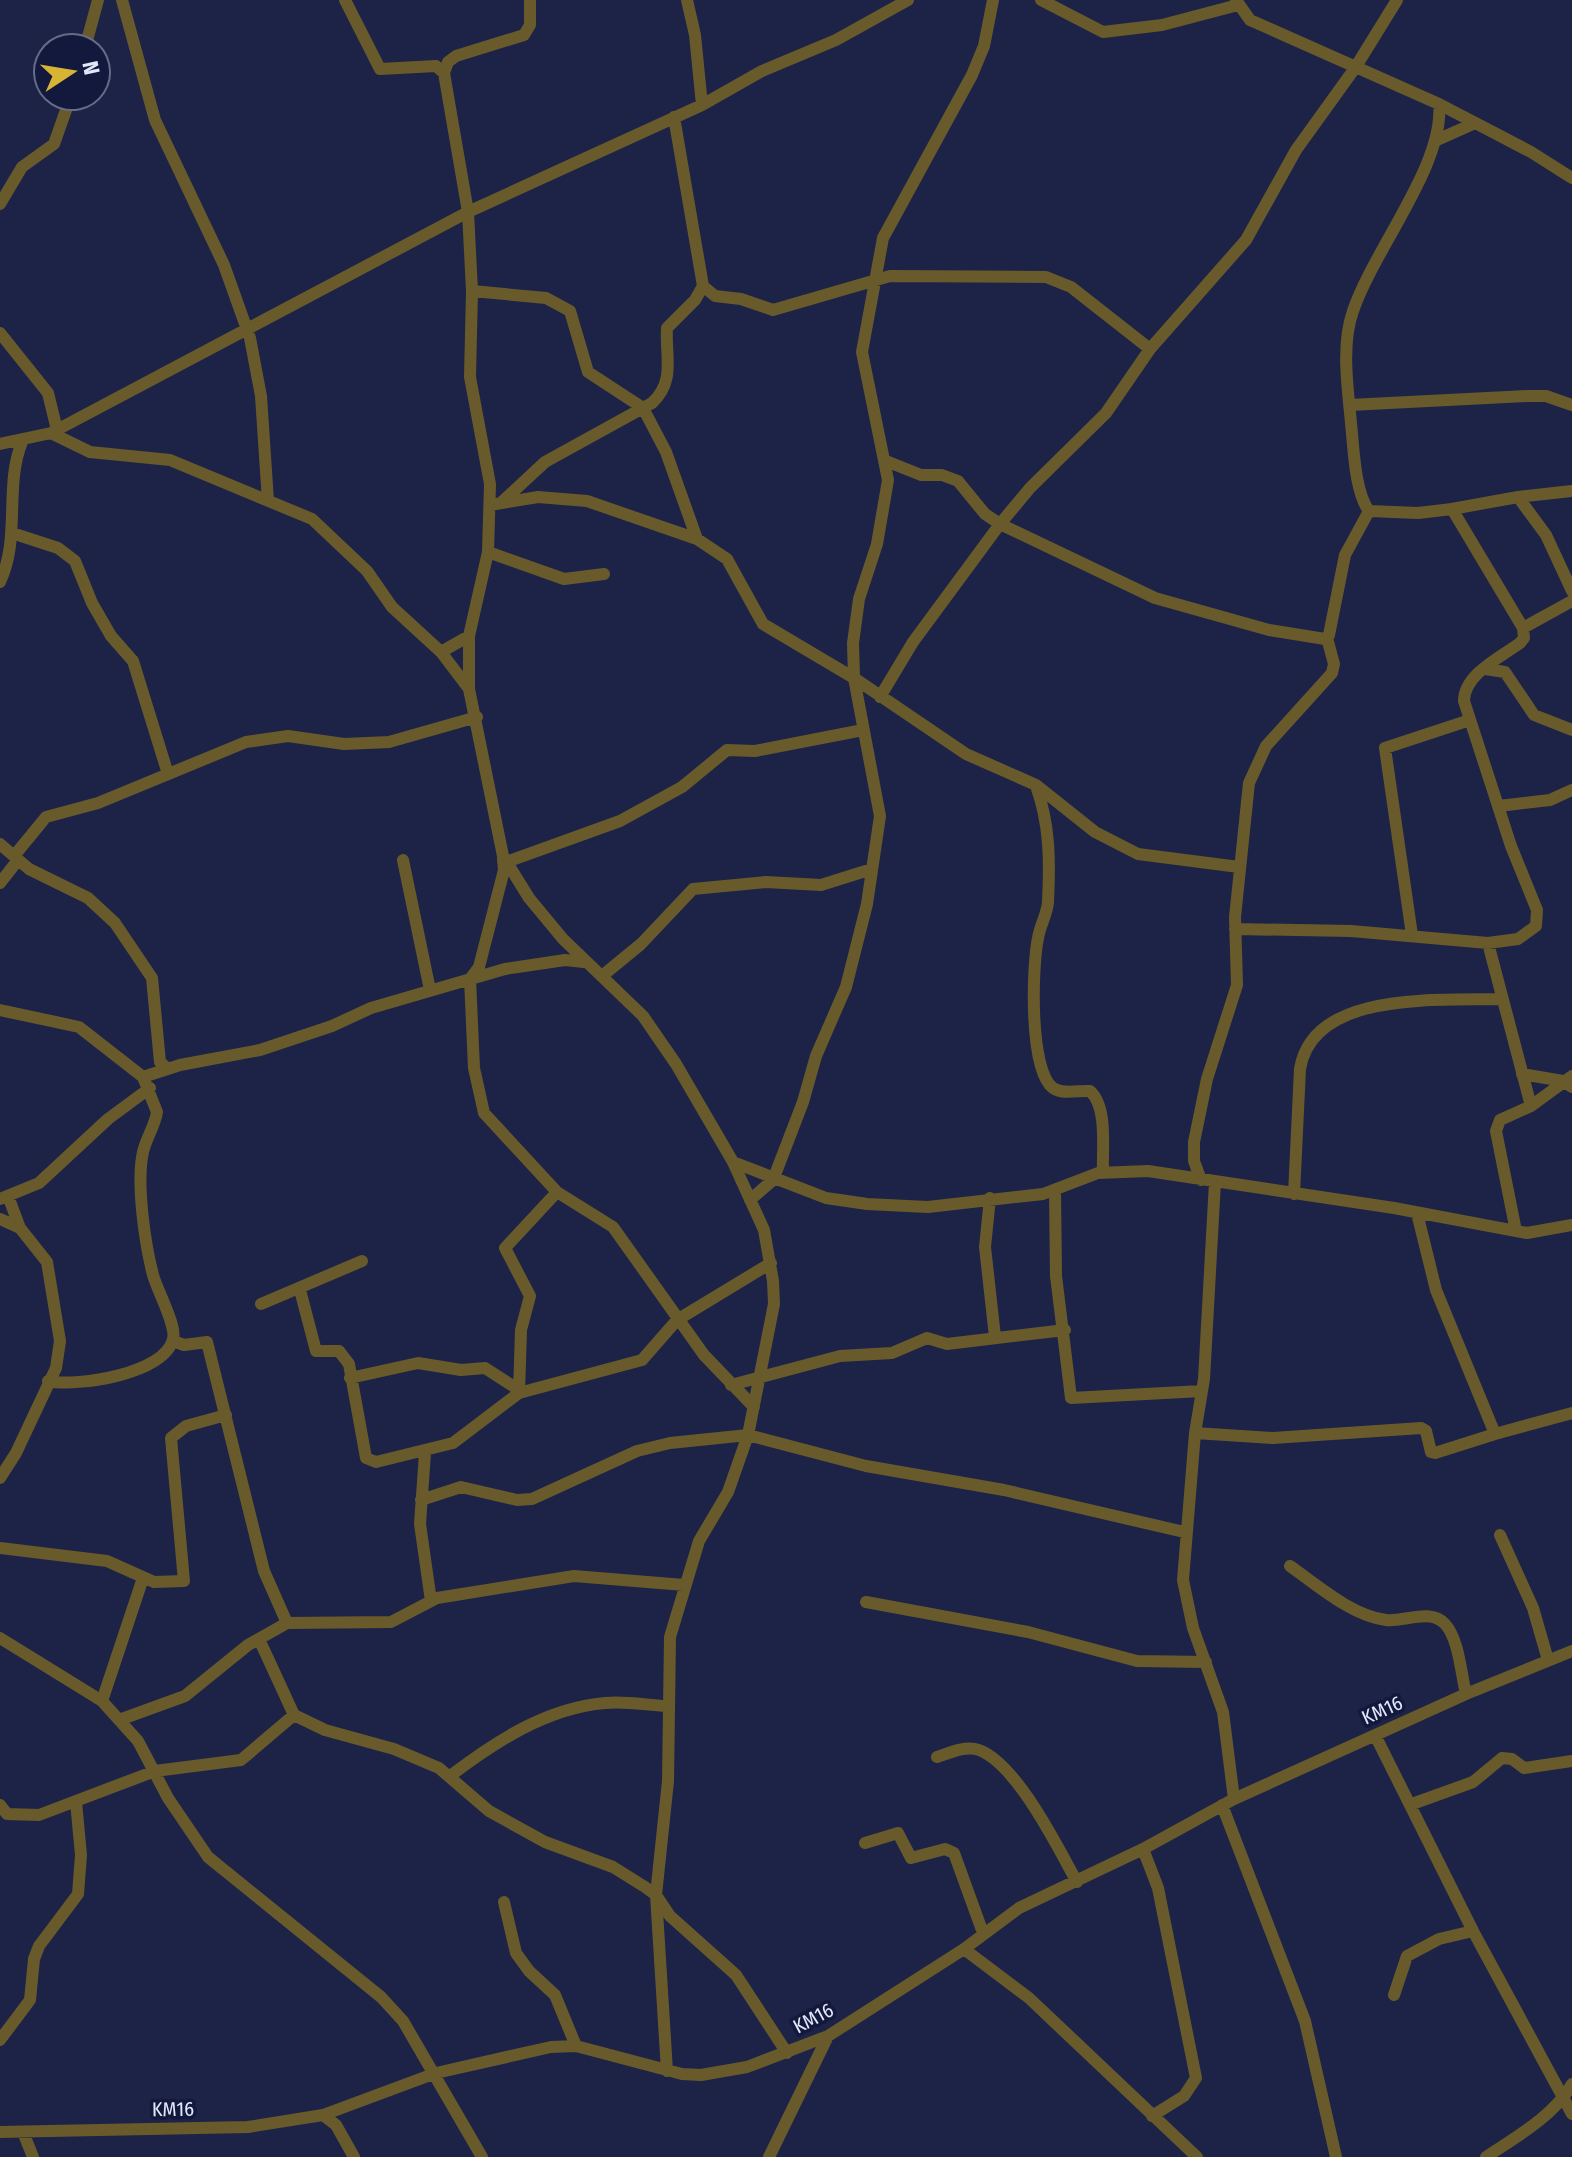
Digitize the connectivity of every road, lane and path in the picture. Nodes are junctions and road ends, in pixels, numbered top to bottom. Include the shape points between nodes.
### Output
1 (98, 0) edge
2 (122, 0) edge
3 (345, 0) edge
4 (530, 0) edge
5 (687, 0) edge
6 (908, 0) edge
7 (993, 0) edge
8 (1041, 0) edge
9 (1397, 0) edge
10 (1237, 2) edge
11 (89, 32) edge
12 (1355, 68) junction
13 (444, 73) junction
14 (1439, 104) junction
15 (702, 105) junction
16 (65, 112) edge
17 (674, 117) junction
18 (1475, 123) junction
19 (1437, 140) junction
20 (1572, 178) edge
21 (0, 204) edge
22 (468, 212) junction
23 (873, 280) junction
24 (703, 286) junction
25 (472, 291) junction
26 (247, 327) junction
27 (0, 333) edge
28 (1150, 349) junction
29 (1350, 405) junction
30 (1572, 405) edge
31 (643, 408) junction
32 (54, 432) junction
33 (22, 442) junction
34 (1, 444) edge
35 (15, 461) junction
36 (886, 461) junction
37 (1572, 491) edge
38 (1518, 497) junction
39 (268, 501) junction
40 (496, 504) junction
41 (1452, 509) junction
42 (1369, 511) junction
43 (1000, 524) junction
44 (12, 533) junction
45 (697, 539) junction
46 (488, 552) junction
47 (604, 574) dead end
48 (0, 582) edge
49 (1572, 591) edge
50 (1572, 601) edge
51 (1523, 628) junction
52 (469, 636) junction
53 (1327, 638) junction
54 (441, 652) junction
55 (1485, 669) junction
56 (854, 678) junction
57 (469, 689) junction
58 (880, 697) junction
59 (477, 717) junction
60 (1470, 720) junction
61 (863, 730) junction
62 (1572, 730) edge
63 (168, 774) junction
64 (1036, 785) junction
65 (1572, 790) edge
66 (1499, 806) junction
67 (1048, 819) junction
68 (1079, 820) junction
69 (6, 850) edge
70 (505, 859) junction
71 (403, 860) dead end
72 (1239, 867) junction
73 (872, 869) junction
74 (0, 883) edge
75 (1235, 929) junction
76 (1412, 935) junction
77 (1488, 943) junction
78 (584, 962) junction
79 (602, 976) junction
80 (470, 979) junction
81 (430, 990) junction
82 (1500, 999) junction
83 (0, 1010) edge
84 (169, 1066) junction
85 (1522, 1074) junction
86 (1569, 1082) edge
87 (147, 1083) junction
88 (1531, 1106) junction
89 (733, 1162) junction
90 (1103, 1172) junction
91 (773, 1180) junction
92 (1201, 1180) junction
93 (1215, 1182) junction
94 (1055, 1191) junction
95 (557, 1192) junction
96 (1294, 1194) junction
97 (4, 1198) edge
98 (990, 1198) junction
99 (750, 1200) junction
100 (1417, 1213) junction
101 (0, 1219) edge
102 (1572, 1225) edge
103 (20, 1228) junction
104 (1516, 1231) junction
105 (362, 1261) dead end
106 (771, 1263) junction
107 (300, 1290) junction
108 (261, 1304) dead end
109 (677, 1320) junction
110 (1065, 1330) junction
111 (995, 1337) junction
112 (173, 1341) junction
113 (350, 1378) junction
114 (758, 1378) junction
115 (48, 1381) junction
116 (731, 1385) junction
117 (1202, 1391) junction
118 (519, 1392) junction
119 (754, 1407) junction
120 (1572, 1413) edge
121 (226, 1415) junction
122 (1195, 1433) junction
123 (1495, 1434) junction
124 (748, 1435) junction
125 (425, 1453) junction
126 (0, 1478) edge
127 (421, 1500) junction
128 (1184, 1532) junction
129 (1500, 1535) dead end
130 (0, 1548) edge
131 (1290, 1566) dead end
132 (143, 1578) junction
133 (684, 1585) junction
134 (431, 1601) junction
135 (866, 1602) dead end
136 (287, 1623) junction
137 (0, 1638) edge
138 (259, 1639) junction
139 (1572, 1651) edge
140 (1548, 1660) junction
141 (1206, 1662) junction
142 (1466, 1694) junction
143 (102, 1701) junction
144 (666, 1706) junction
145 (294, 1715) junction
146 (119, 1720) junction
147 (1375, 1735) junction
148 (937, 1757) dead end
149 (1572, 1761) edge
150 (155, 1771) junction
151 (450, 1776) junction
152 (1234, 1799) junction
153 (76, 1802) junction
154 (1412, 1804) junction
155 (0, 1805) edge
156 (1222, 1805) junction
157 (865, 1843) dead end
158 (1143, 1849) junction
159 (1077, 1882) junction
160 (656, 1895) junction
161 (504, 1902) dead end
162 (1473, 1931) junction
163 (983, 1933) junction
164 (964, 1949) junction
165 (1394, 1995) dead end
166 (6, 2024) edge
167 (828, 2036) junction
168 (0, 2040) edge
169 (576, 2046) junction
170 (787, 2053) junction
171 (667, 2071) junction
172 (436, 2073) junction
173 (1572, 2084) edge
174 (1563, 2098) junction
175 (1572, 2114) edge
176 (323, 2115) junction
177 (1152, 2116) junction
178 (0, 2132) edge
179 (23, 2132) junction
180 (33, 2157) edge
181 (354, 2157) edge
182 (482, 2157) edge
183 (769, 2157) edge
184 (1197, 2157) edge
185 (1336, 2157) edge
186 (1486, 2157) edge

1 - 11 street
2 - 26 street via 155,120 224,265
3 - 13 street via 380,69 436,66
4 - 13 street via 530,25 524,35 456,56
5 - 15 street
6 - 15 street
7 - 23 street via 984,46 888,223
8 - 10 street via 1103,32 1171,23
9 - 12 street
10 - 12 street via 1250,20
12 - 14 street
12 - 28 street via 1296,150 1246,240
13 - 22 street
14 - 18 street
14 - 19 street
15 - 17 street
16 - 21 street via 54,144 22,167
17 - 22 street
17 - 24 street
18 - 19 street
18 - 20 street
19 - 29 street via 1371,264 1353,311 1347,373
22 - 25 street
22 - 26 street
23 - 24 street via 773,310 715,296
23 - 28 street via 1046,277 1071,287
23 - 36 street via 862,360
24 - 31 street via 670,321 669,376 659,397
25 - 31 street via 535,296 564,306 574,318 588,372
25 - 40 street via 470,377
26 - 32 street
26 - 39 street via 261,396
27 - 32 street via 48,393
28 - 43 street via 1106,413
29 - 30 street via 1528,396
29 - 42 street via 1353,445
31 - 40 street via 545,462
31 - 45 street via 666,452
32 - 33 street
32 - 39 street via 90,452 170,460
33 - 34 street
33 - 35 street
34 - 35 street
35 - 44 street
36 - 43 street via 921,475 958,481
36 - 56 street via 882,523 857,610
37 - 38 street
38 - 41 street
38 - 49 street via 1546,535
39 - 54 street via 312,519 340,542 392,607
40 - 45 street via 538,497 587,501
40 - 46 street
41 - 42 street
41 - 51 street
42 - 53 street via 1345,555
43 - 53 street via 1155,598 1269,630
43 - 58 street via 913,642
44 - 48 street
44 - 63 street via 58,548 75,561 111,636 133,661
45 - 56 street via 727,559 763,624
46 - 47 street via 564,579
46 - 52 street
50 - 51 street
51 - 55 street via 1520,643
52 - 54 street
52 - 57 street
53 - 72 street via 1332,673 1272,738 1255,765
54 - 57 street
55 - 60 street via 1464,693
55 - 62 street via 1505,672 1534,715
56 - 58 street
56 - 61 street
57 - 59 street
58 - 64 street via 966,754
59 - 63 street via 368,744 264,737
59 - 70 street
60 - 66 street
60 - 76 street via 1385,748
61 - 70 street via 755,751 727,750 682,787 620,821
61 - 73 street via 880,816
63 - 69 street via 98,803 46,817
64 - 67 street
64 - 68 street
65 - 66 street via 1550,800
66 - 77 street via 1538,917 1529,934
67 - 68 street
67 - 90 street via 1048,905 1035,962 1039,1061 1052,1087 1096,1096
68 - 72 street via 1138,854
69 - 74 street via 18,860
69 - 84 street via 42,876 88,898 115,923 152,978
70 - 78 street via 529,898
70 - 80 street via 479,967
71 - 81 street
72 - 75 street
73 - 79 street via 821,885 766,882 693,889
73 - 91 street via 849,979
75 - 76 street
75 - 92 street via 1237,985 1207,1079 1194,1142
76 - 77 street
77 - 82 street
78 - 79 street
78 - 80 street via 540,962
79 - 89 street via 643,1016
80 - 81 street
80 - 95 street via 474,1068 484,1113
81 - 84 street via 260,1050
82 - 85 street
82 - 96 street via 1380,1004 1314,1035 1303,1050 1300,1069
83 - 87 street via 79,1027
84 - 87 street
85 - 86 street
85 - 88 street
86 - 88 street
87 - 97 street via 39,1183
87 - 112 street via 157,1112 143,1152 144,1216 148,1254
88 - 104 street via 1500,1120 1496,1131
89 - 91 street
89 - 99 street
90 - 92 street via 1148,1171
90 - 94 street
91 - 98 street via 855,1203 928,1207
91 - 99 street
92 - 93 street
93 - 96 street
93 - 117 street
94 - 98 street
94 - 110 street via 1056,1276
95 - 109 street via 613,1227
95 - 118 street via 505,1248 530,1296 521,1330
96 - 100 street
97 - 103 street
98 - 111 street via 985,1247
99 - 106 street
100 - 104 street
100 - 123 street via 1436,1290
101 - 103 street
102 - 104 street via 1537,1234
103 - 115 street via 42,1253 52,1280 60,1357
105 - 107 street
106 - 109 street
106 - 114 street via 774,1304
107 - 108 street
107 - 113 street via 316,1351 339,1351 349,1364
109 - 116 street
109 - 118 street via 642,1360
110 - 111 street
110 - 117 street via 1071,1398
111 - 114 street via 947,1344 927,1338 892,1353 840,1356
112 - 115 street via 154,1365 75,1384
112 - 121 street via 207,1342
113 - 118 street via 418,1363 485,1368
113 - 125 street via 366,1458 376,1462
114 - 116 street
114 - 119 street
115 - 126 street
116 - 119 street
117 - 122 street
118 - 125 street via 477,1428
119 - 124 street
120 - 123 street
121 - 132 street via 173,1435 187,1576 179,1582
121 - 136 street via 264,1571
122 - 123 street via 1273,1438 1421,1428 1435,1453
122 - 128 street
124 - 127 street via 637,1451 532,1499 461,1487
124 - 128 street via 880,1470 1004,1490
124 - 133 street
125 - 127 street
127 - 134 street
128 - 141 street via 1187,1605
129 - 140 street via 1533,1608
130 - 132 street via 107,1561
131 - 142 street via 1370,1616 1433,1616 1443,1622
132 - 143 street
133 - 134 street via 574,1576
133 - 144 street via 670,1637
134 - 136 street via 391,1622
135 - 141 street via 1028,1632 1137,1661
136 - 138 street
137 - 143 street
138 - 145 street
138 - 146 street via 185,1696
139 - 140 street, KM16
140 - 142 street, KM16
141 - 152 street via 1223,1712
142 - 147 street, KM16
143 - 146 street
144 - 151 street via 606,1703 542,1720 498,1741
144 - 160 street via 668,1781
145 - 150 street via 241,1760
145 - 151 street via 325,1730 394,1749
146 - 150 street
147 - 152 street, KM16
147 - 154 street
148 - 159 street via 979,1750 1006,1771 1038,1813
149 - 154 street via 1524,1768 1502,1758 1473,1782
150 - 153 street
150 - 172 street via 208,1857 381,1997
151 - 160 street via 501,1818 545,1842 613,1867
152 - 156 street, KM16
153 - 155 street via 29,1815 7,1814
153 - 166 street via 78,1894 39,1946 30,2000
154 - 162 street
156 - 158 street, KM16
156 - 185 street via 1301,2007
157 - 163 street via 898,1833 911,1858 945,1849 954,1853
158 - 159 street, KM16
158 - 177 street via 1158,1888 1196,2078 1184,2096
159 - 163 street, KM16 via 1019,1908
160 - 170 street via 670,1916 736,1975
160 - 171 street
161 - 169 street via 516,1953 555,1995
162 - 165 street via 1439,1939 1407,1956
162 - 174 street
163 - 164 street, KM16
164 - 167 street, KM16
164 - 177 street via 1029,1998
166 - 168 street
167 - 170 street, KM16
167 - 183 street
169 - 171 street, KM16
169 - 172 street, KM16 via 520,2052
170 - 171 street, KM16 via 723,2073
172 - 176 street, KM16
172 - 182 street
173 - 174 street
174 - 175 street
174 - 186 street
176 - 179 street, KM16 via 248,2127
176 - 181 street via 336,2125
177 - 184 street
178 - 179 street, KM16
179 - 180 street

